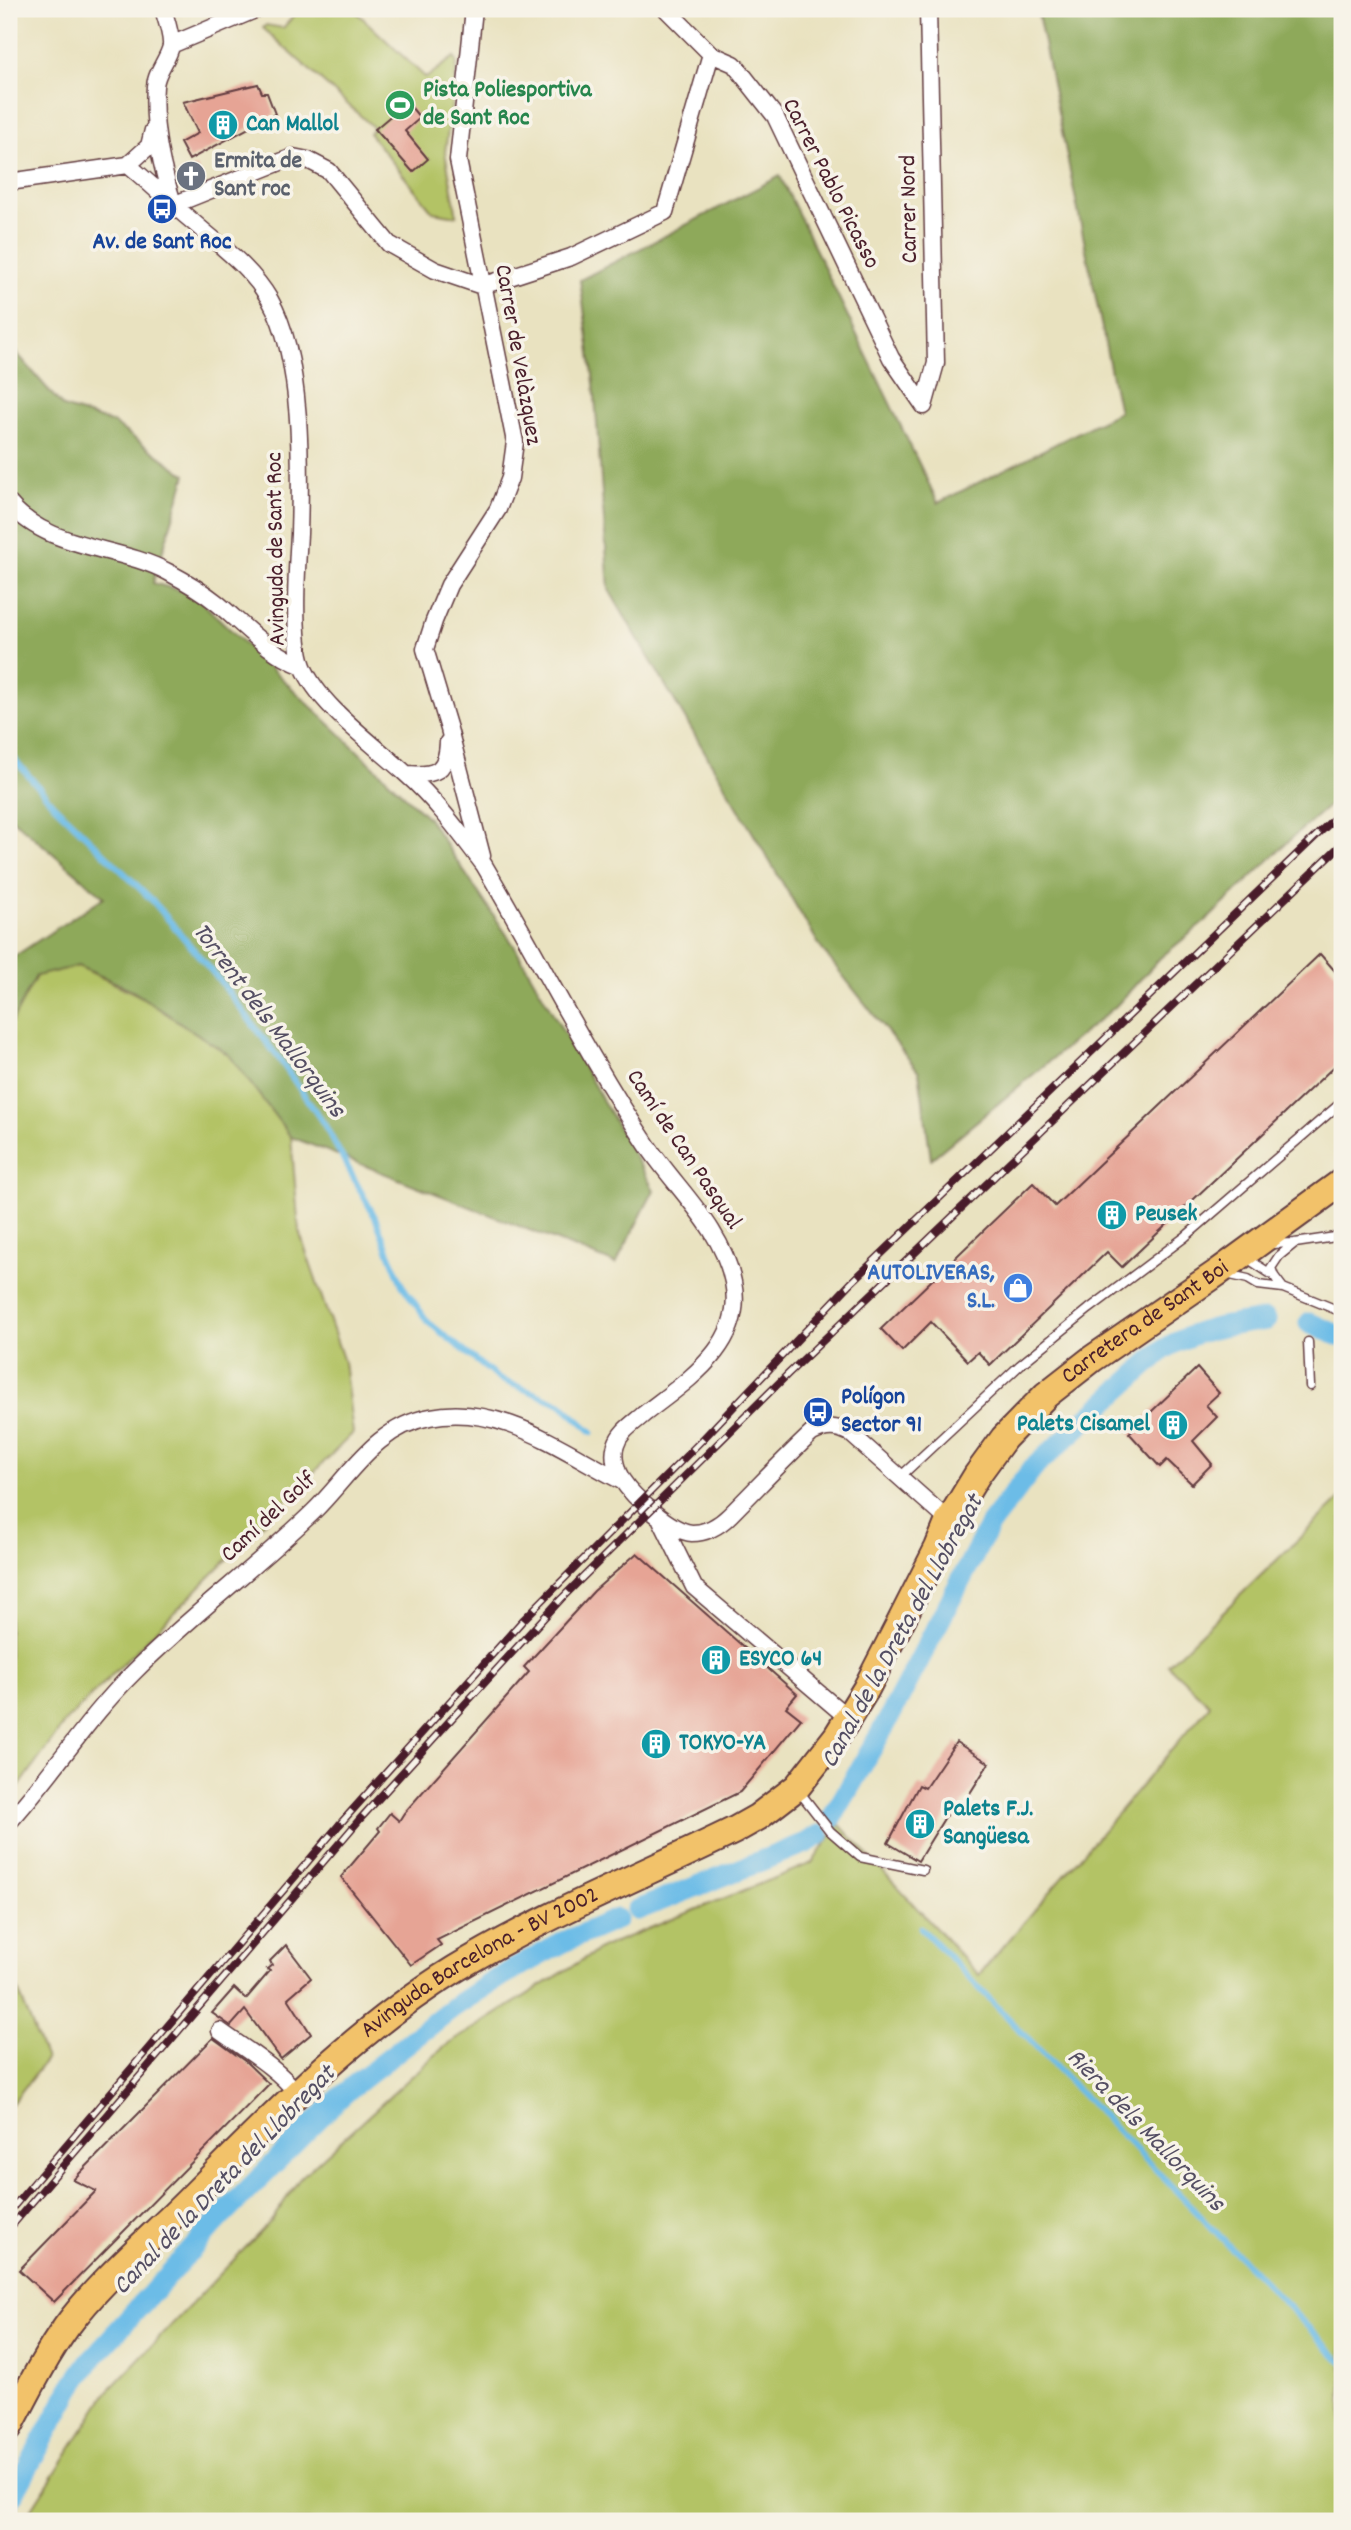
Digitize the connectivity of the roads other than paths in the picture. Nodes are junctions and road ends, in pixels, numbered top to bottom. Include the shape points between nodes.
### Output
1 (163, 9) edge
2 (257, 9) edge
3 (474, 9) edge
4 (666, 9) edge
5 (928, 9) edge
6 (240, 12) edge
7 (171, 46) junction
8 (711, 54) junction
9 (156, 117) junction
10 (128, 165) junction
11 (9, 182) edge
12 (173, 205) junction
13 (482, 286) junction
14 (924, 406) joint
15 (9, 503) edge
16 (303, 666) junction
17 (449, 729) junction
18 (407, 774) junction
19 (484, 866) junction
20 (1342, 1102) edge
21 (1342, 1182) edge
22 (1342, 1236) edge
23 (1296, 1243) junction
24 (1250, 1250) junction
25 (1217, 1273) junction
26 (1273, 1276) junction
27 (1283, 1288) junction
28 (1342, 1312) edge
29 (1308, 1342) dead end
30 (1310, 1387) dead end
31 (900, 1477) junction
32 (622, 1481) junction
33 (660, 1518) junction
34 (949, 1521) junction
35 (848, 1718) junction
36 (797, 1787) junction
37 (9, 1822) edge
38 (923, 1870) dead end
39 (220, 2031) dead end
40 (296, 2092) junction
41 (9, 2427) edge

1 - 7 street
2 - 6 street
3 - 13 street, Carrer de Velàzquez via 458,160
4 - 8 street, Carrer Pablo Picasso
5 - 14 street, Carrer Nord via 936,362
6 - 7 street
7 - 9 street via 155,84
8 - 13 street via 665,212 571,257
8 - 14 street, Carrer Pablo Picasso via 734,64 775,116 891,358
9 - 10 street via 149,146
9 - 12 street via 159,152
10 - 11 street
10 - 12 street, Avinguda de Sant Roc
12 - 13 street via 293,156 329,171 389,244 435,270
12 - 16 street, Avinguda de Sant Roc via 239,261 270,301 283,330 294,375 297,415 297,599
13 - 17 street, Carrer de Velàzquez via 514,442 510,478 498,509 449,585 425,649
15 - 16 street via 25,519 54,535 143,560 188,582 282,658
16 - 18 street, Avinguda de Sant Roc via 322,695
17 - 18 street, Carrer de Velàzquez via 443,766 432,773
17 - 19 street, Carrer de Velàzquez
18 - 19 street, Avinguda de Sant Roc via 453,822
19 - 32 street, Camí de Can Pasqual via 648,1146 720,1243 733,1282 734,1312 720,1347 616,1443 615,1462
20 - 31 lane via 1185,1237 1020,1365
21 - 24 main road, Carretera de Sant Boi
22 - 23 lane
23 - 24 lane
23 - 26 lane via 1279,1256 1271,1268
24 - 25 main road, Carretera de Sant Boi
24 - 26 lane
25 - 27 lane
25 - 34 main road, Carretera de Sant Boi via 1118,1339 1046,1395 1004,1438
26 - 27 lane
27 - 28 lane
29 - 30 lane
31 - 33 street via 850,1433 831,1427 812,1433 713,1529 691,1533
31 - 34 street
32 - 33 street
32 - 37 street, Camí del Golf via 532,1431 496,1420 452,1414 409,1422 390,1432 315,1510 134,1672
33 - 35 street via 694,1587
34 - 35 main road, Avinguda Barcelona - BV 2002
35 - 36 main road, Avinguda Barcelona - BV 2002
36 - 38 lane via 830,1831 860,1857
36 - 40 main road, Avinguda Barcelona - BV 2002 via 735,1830 495,1945 367,2031
39 - 40 street via 287,2080
40 - 41 main road, Avinguda Barcelona - BV 2002 via 80,2311 44,2361

